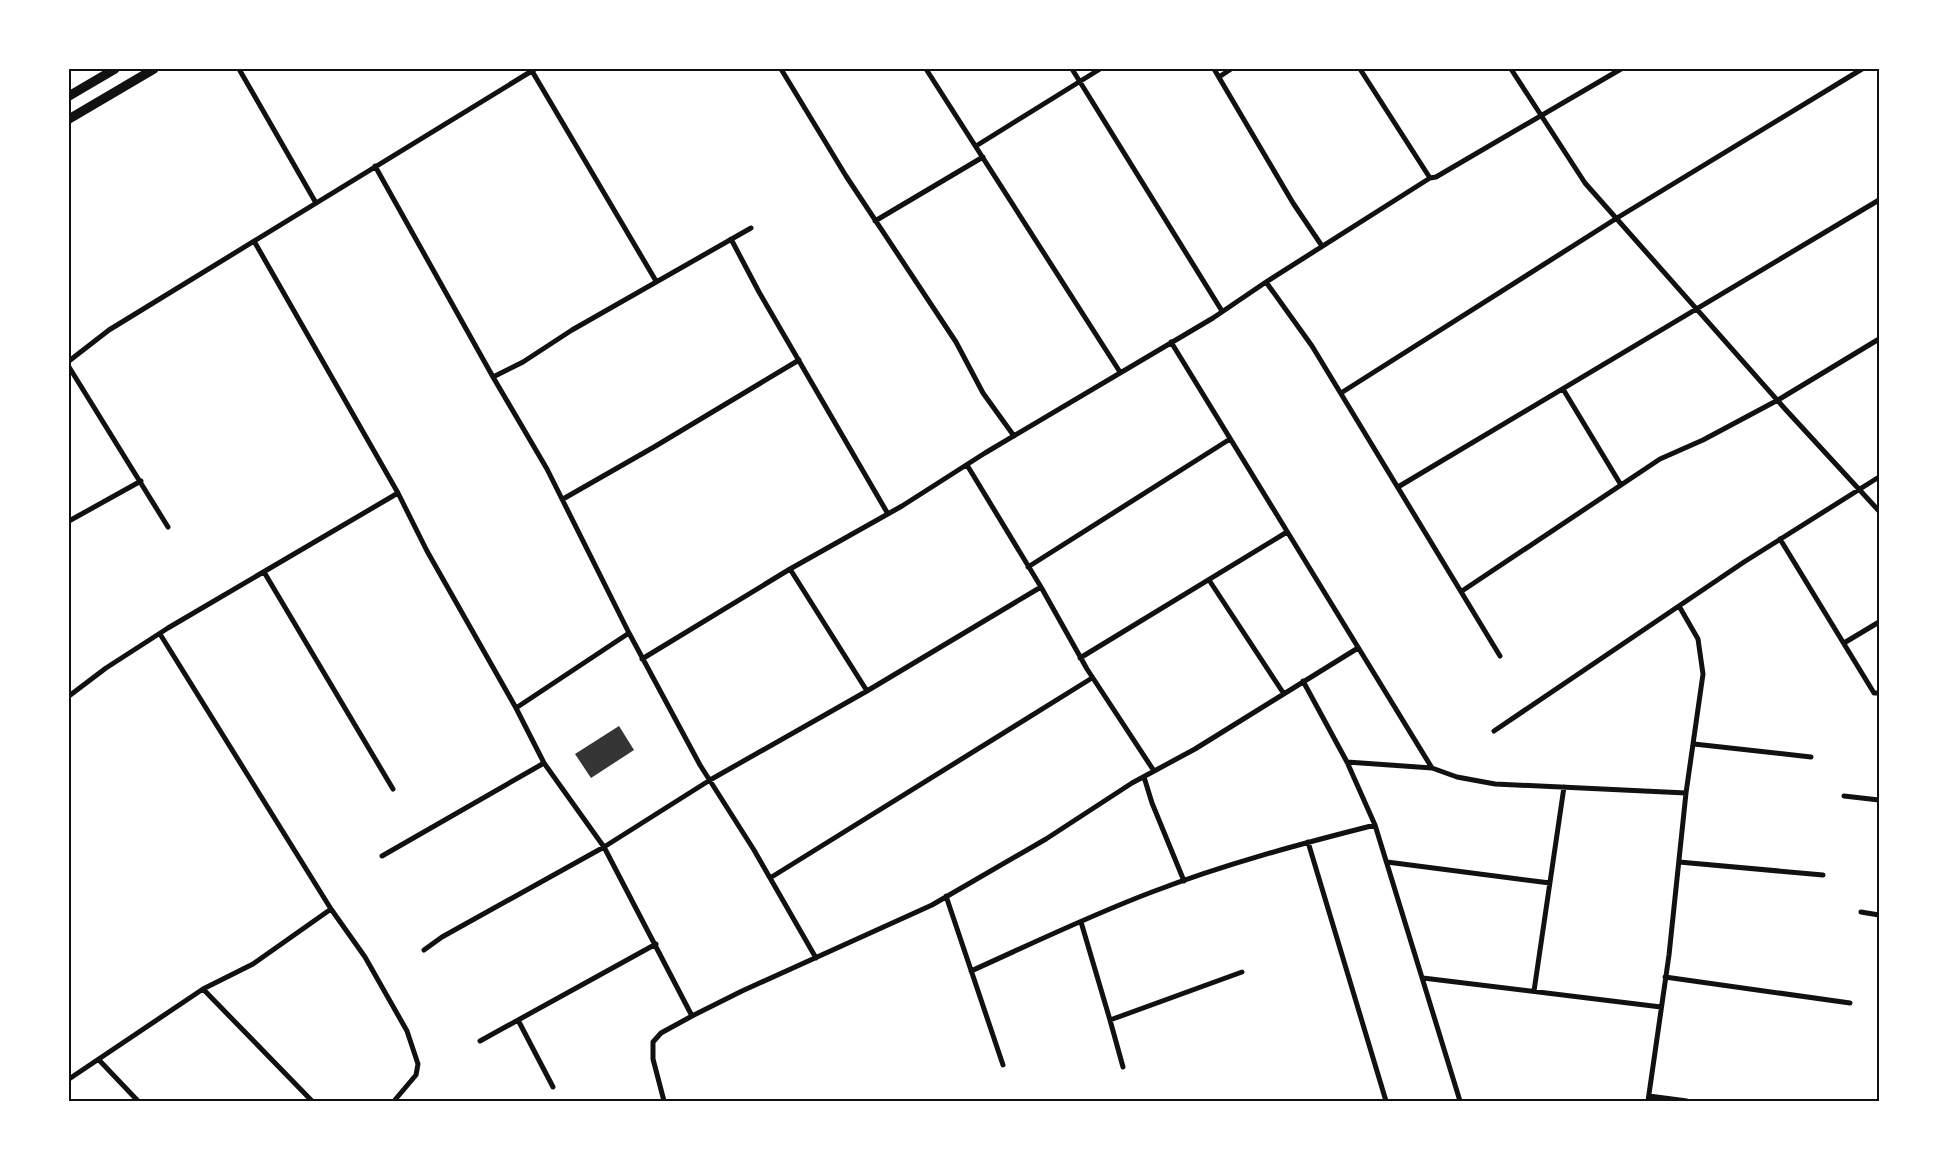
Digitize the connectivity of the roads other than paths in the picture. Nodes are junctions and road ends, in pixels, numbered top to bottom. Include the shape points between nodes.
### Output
1 (116, 69) edge
2 (154, 69) edge
3 (239, 69) edge
4 (781, 69) edge
5 (926, 69) edge
6 (1072, 69) edge
7 (1100, 69) edge
8 (1214, 69) edge
9 (1231, 69) edge
10 (1360, 69) edge
11 (1510, 69) edge
12 (1621, 69) edge
13 (1862, 69) edge
14 (534, 70) edge
15 (1218, 77) junction
16 (1080, 82) junction
17 (69, 96) edge
18 (1542, 116) junction
19 (69, 119) edge
20 (976, 146) junction
21 (983, 157) junction
22 (375, 166) junction
23 (1430, 178) junction
24 (1879, 200) edge
25 (316, 203) junction
26 (1618, 218) junction
27 (875, 221) junction
28 (751, 228) dead end
29 (731, 239) junction
30 (254, 242) junction
31 (1322, 246) junction
32 (656, 281) junction
33 (1266, 282) junction
34 (1697, 309) junction
35 (1222, 311) junction
36 (1879, 339) edge
37 (1172, 342) junction
38 (799, 360) junction
39 (69, 361) edge
40 (69, 367) edge
41 (1120, 372) junction
42 (492, 378) junction
43 (1563, 389) junction
44 (1341, 392) junction
45 (1778, 400) junction
46 (1014, 436) junction
47 (1230, 440) junction
48 (967, 465) junction
49 (1879, 477) edge
50 (141, 481) junction
51 (1621, 485) junction
52 (1398, 487) junction
53 (1859, 489) junction
54 (398, 492) junction
55 (563, 499) junction
56 (1879, 511) edge
57 (888, 514) junction
58 (69, 521) edge
59 (168, 527) dead end
60 (1287, 532) junction
61 (1780, 539) junction
62 (1028, 567) junction
63 (790, 569) junction
64 (264, 572) junction
65 (1209, 580) junction
66 (1041, 587) junction
67 (1462, 591) junction
68 (1679, 606) junction
69 (1879, 622) edge
70 (629, 633) junction
71 (160, 634) junction
72 (1844, 643) junction
73 (1358, 648) junction
74 (1500, 656) dead end
75 (1080, 658) junction
76 (642, 659) junction
77 (1092, 678) junction
78 (1303, 681) junction
79 (867, 691) junction
80 (1879, 693) edge
81 (1284, 694) junction
82 (69, 696) edge
83 (516, 708) junction
84 (1494, 731) dead end
85 (1694, 744) junction
86 (1811, 757) dead end
87 (1347, 762) junction
88 (544, 763) junction
89 (1432, 768) junction
90 (1154, 771) junction
91 (1144, 776) junction
92 (710, 780) junction
93 (1564, 787) junction
94 (393, 789) dead end
95 (1686, 793) junction
96 (1844, 796) dead end
97 (1879, 800) edge
98 (1375, 825) junction
99 (1308, 842) junction
100 (604, 847) junction
101 (382, 856) dead end
102 (1387, 862) junction
103 (1679, 862) junction
104 (1823, 875) dead end
105 (770, 878) junction
106 (1184, 881) junction
107 (1550, 883) junction
108 (946, 896) junction
109 (331, 909) junction
110 (1861, 912) dead end
111 (1879, 915) edge
112 (1081, 922) junction
113 (656, 944) junction
114 (424, 950) dead end
115 (816, 958) junction
116 (971, 971) junction
117 (1242, 972) dead end
118 (1665, 977) junction
119 (1423, 978) junction
120 (203, 989) junction
121 (1534, 992) junction
122 (1850, 1003) dead end
123 (1661, 1008) junction
124 (692, 1016) junction
125 (518, 1020) junction
126 (1110, 1020) junction
127 (480, 1041) dead end
128 (99, 1060) junction
129 (1003, 1065) dead end
130 (1123, 1066) dead end
131 (69, 1079) edge
132 (553, 1087) dead end
133 (1649, 1098) edge
134 (138, 1101) edge
135 (312, 1101) edge
136 (394, 1101) edge
137 (664, 1101) edge
138 (1386, 1101) edge
139 (1460, 1101) edge
140 (1687, 1101) edge

1 - 17 street
2 - 19 street
3 - 25 street
4 - 27 street
5 - 20 street
6 - 16 street
7 - 16 street
8 - 15 street
9 - 15 street
10 - 23 street
11 - 18 street
12 - 18 street
13 - 26 street
14 - 22 street
14 - 32 street
15 - 31 street via 1292,203
16 - 20 street
16 - 35 street
18 - 23 street
18 - 26 street via 1585,182
20 - 21 street
21 - 27 street
21 - 41 street
22 - 25 street
22 - 42 street
23 - 31 street
24 - 34 street
25 - 30 street
26 - 34 street
26 - 44 street
27 - 46 street via 956,342 983,393
28 - 29 street
29 - 32 street
29 - 38 street
30 - 39 street via 109,330
30 - 54 street
31 - 33 street
32 - 42 street
33 - 35 street
33 - 44 street
34 - 43 street
34 - 45 street
35 - 37 street
36 - 45 street
37 - 41 street
37 - 47 street
38 - 55 street
38 - 57 street
40 - 50 street
41 - 46 street
42 - 55 street
43 - 51 street
43 - 52 street
44 - 52 street
45 - 51 street via 1660,459
45 - 53 street
46 - 48 street
47 - 60 street
47 - 62 street
48 - 57 street
48 - 62 street
49 - 53 street
50 - 58 street
50 - 59 street
51 - 67 street
52 - 67 street
53 - 56 street
53 - 61 street
54 - 64 street
54 - 83 street via 427,551
55 - 70 street
57 - 63 street
60 - 65 street
60 - 73 street
61 - 68 street
61 - 72 street
62 - 66 street
63 - 76 street
63 - 79 street
64 - 71 street
64 - 94 street
65 - 75 street
65 - 81 street
66 - 75 street
66 - 79 street
67 - 74 street
68 - 84 street
68 - 85 street via 1698,639 1702,656 1703,674
69 - 72 street
70 - 76 street
70 - 83 street
71 - 82 street
71 - 109 street
72 - 80 street via 1874,693
73 - 78 street
73 - 89 street
75 - 77 street
76 - 92 street
77 - 90 street
77 - 105 street
78 - 81 street
78 - 87 street
79 - 92 street
81 - 90 street
83 - 88 street
85 - 86 street
85 - 95 street
87 - 89 street
87 - 98 street
88 - 100 street
88 - 101 street
89 - 93 street via 1457,777 1496,784
90 - 91 street
91 - 106 street
91 - 108 street via 1046,839
92 - 100 street
92 - 105 street
93 - 95 street
93 - 107 street
95 - 103 street
96 - 97 street
98 - 99 street
98 - 102 street
99 - 106 street
99 - 138 street
100 - 113 street
100 - 114 street
102 - 107 street
102 - 119 street
103 - 104 street
103 - 118 street
105 - 115 street
106 - 112 street
107 - 121 street
108 - 115 street
108 - 116 street
109 - 120 street via 253,964
109 - 136 street via 365,957 407,1032 418,1064 416,1075
110 - 111 street
112 - 116 street
112 - 126 street
113 - 124 street
113 - 125 street
115 - 124 street
116 - 129 street
117 - 126 street
118 - 122 street
118 - 123 street
119 - 121 street
119 - 139 street
120 - 128 street
120 - 135 street
121 - 123 street
123 - 133 street
124 - 137 street via 661,1033 652,1042
125 - 127 street
125 - 132 street
126 - 130 street
128 - 131 street
128 - 134 street
133 - 140 street

